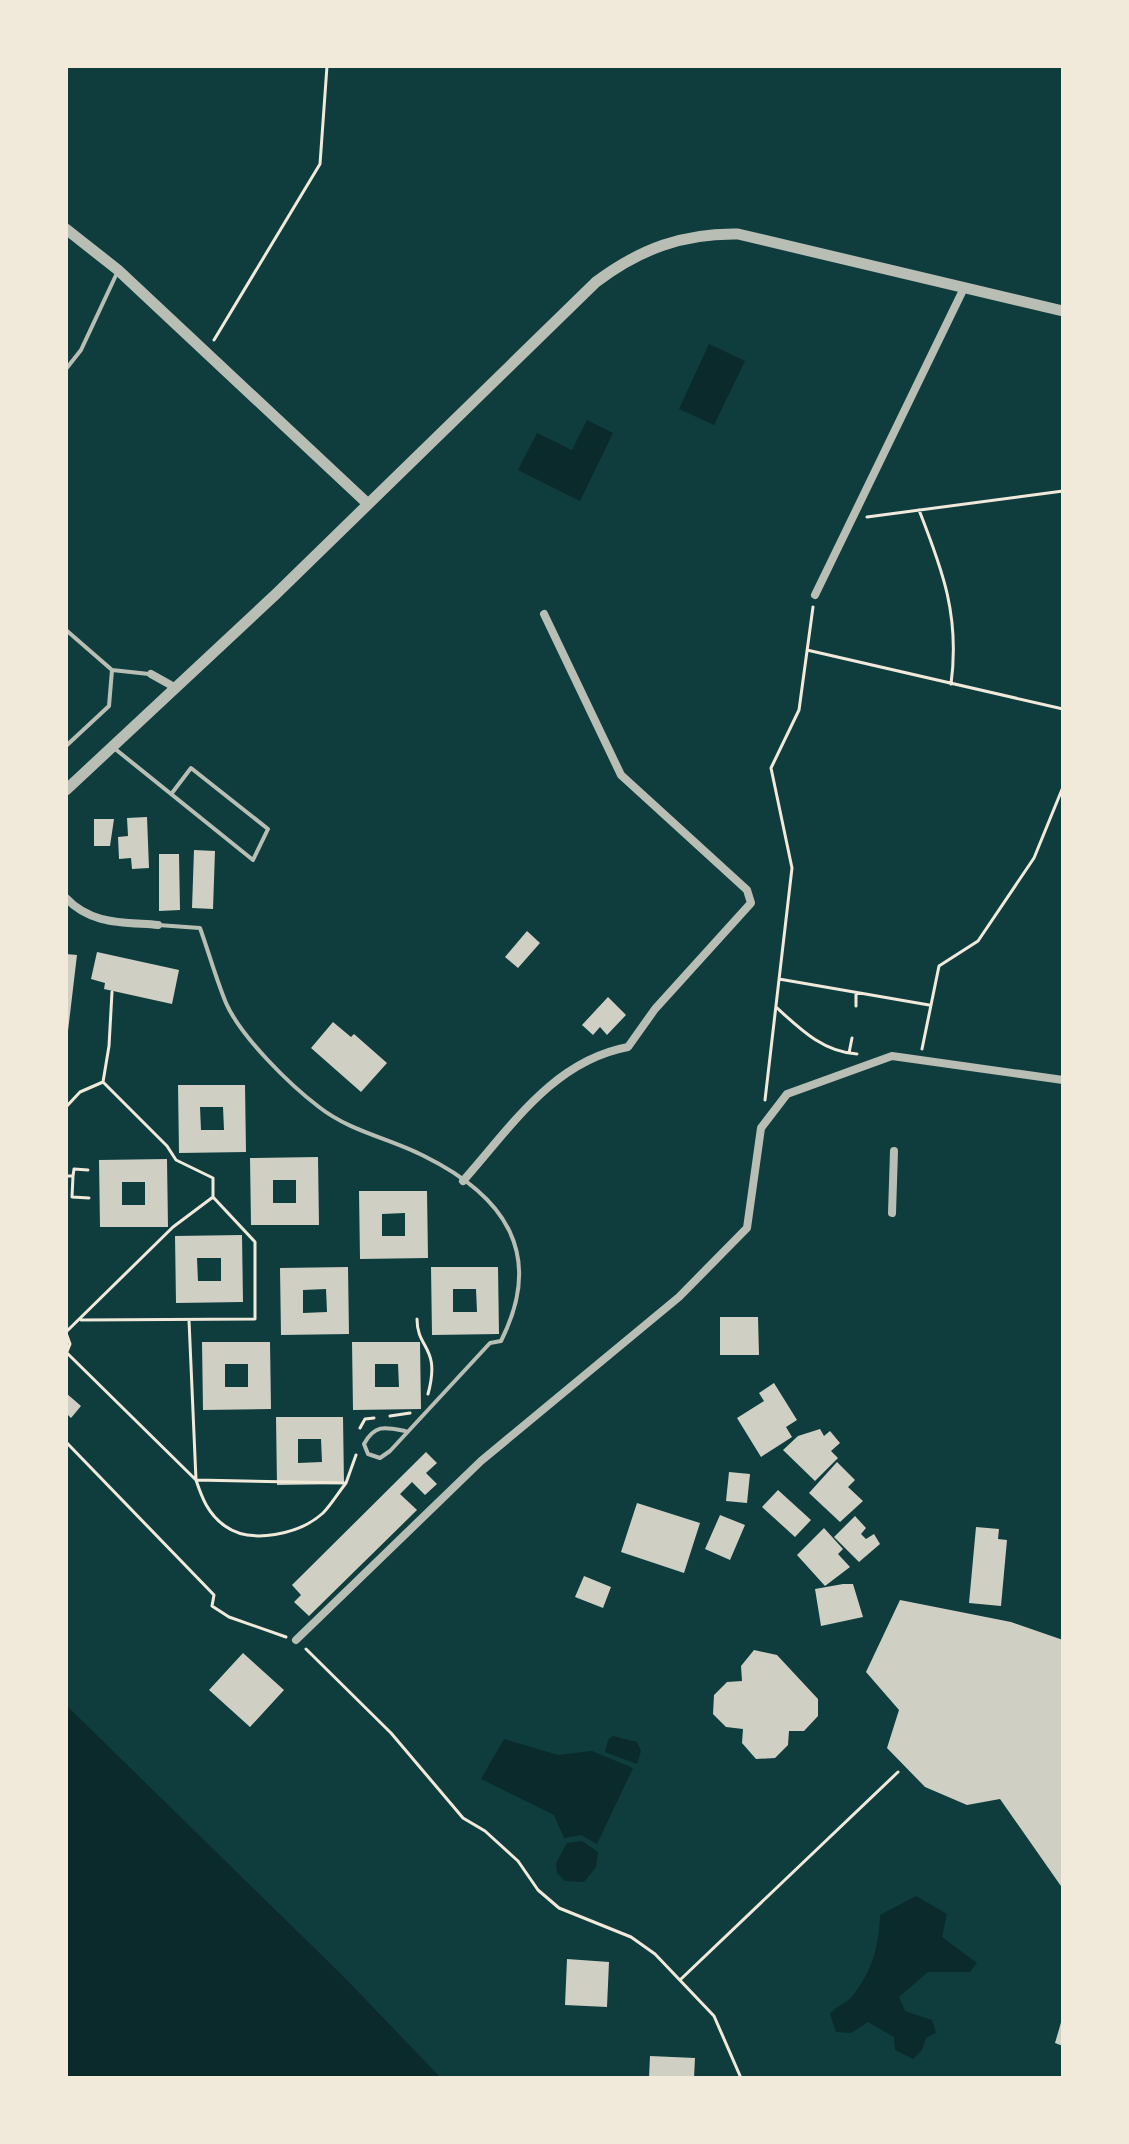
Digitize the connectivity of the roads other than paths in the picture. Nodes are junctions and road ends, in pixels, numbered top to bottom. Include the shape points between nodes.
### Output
1 (66, 229) edge
2 (118, 270) junction
3 (964, 288) junction
4 (1063, 311) edge
5 (66, 369) edge
6 (368, 504) junction
7 (815, 595) road end
8 (544, 614) dead end
9 (66, 630) edge
10 (112, 670) junction
11 (151, 674) joint
12 (176, 688) junction
13 (66, 746) edge
14 (112, 747) junction
15 (66, 790) edge
16 (172, 793) junction
17 (66, 898) edge
18 (158, 925) joint
19 (1063, 1080) edge
20 (894, 1151) dead end
21 (463, 1181) junction
22 (892, 1213) dead end
23 (405, 1431) junction
24 (296, 1640) road end

1 - 2 street
2 - 5 lane via 81,350
2 - 6 street
3 - 4 street
3 - 6 street via 738,234 704,233 667,241 596,282
3 - 7 street
6 - 12 street
8 - 21 street via 621,775 747,890 751,903 655,1009 628,1047 575,1065 547,1087
9 - 10 lane
10 - 11 lane
10 - 13 lane via 109,706
11 - 12 street
12 - 14 street
14 - 15 street
14 - 16 lane
16 - 16 lane via 195,812 253,860 268,829 191,768
17 - 18 street via 97,920
18 - 21 lane via 200,928 227,1005 321,1109 352,1129 424,1156
19 - 24 street via 892,1056 787,1094 761,1128 747,1228 679,1297 481,1461
20 - 22 street
21 - 23 lane via 494,1206 518,1243 519,1296 501,1341 490,1343
23 - 23 lane via 381,1426 371,1432 364,1444 368,1454 380,1458

